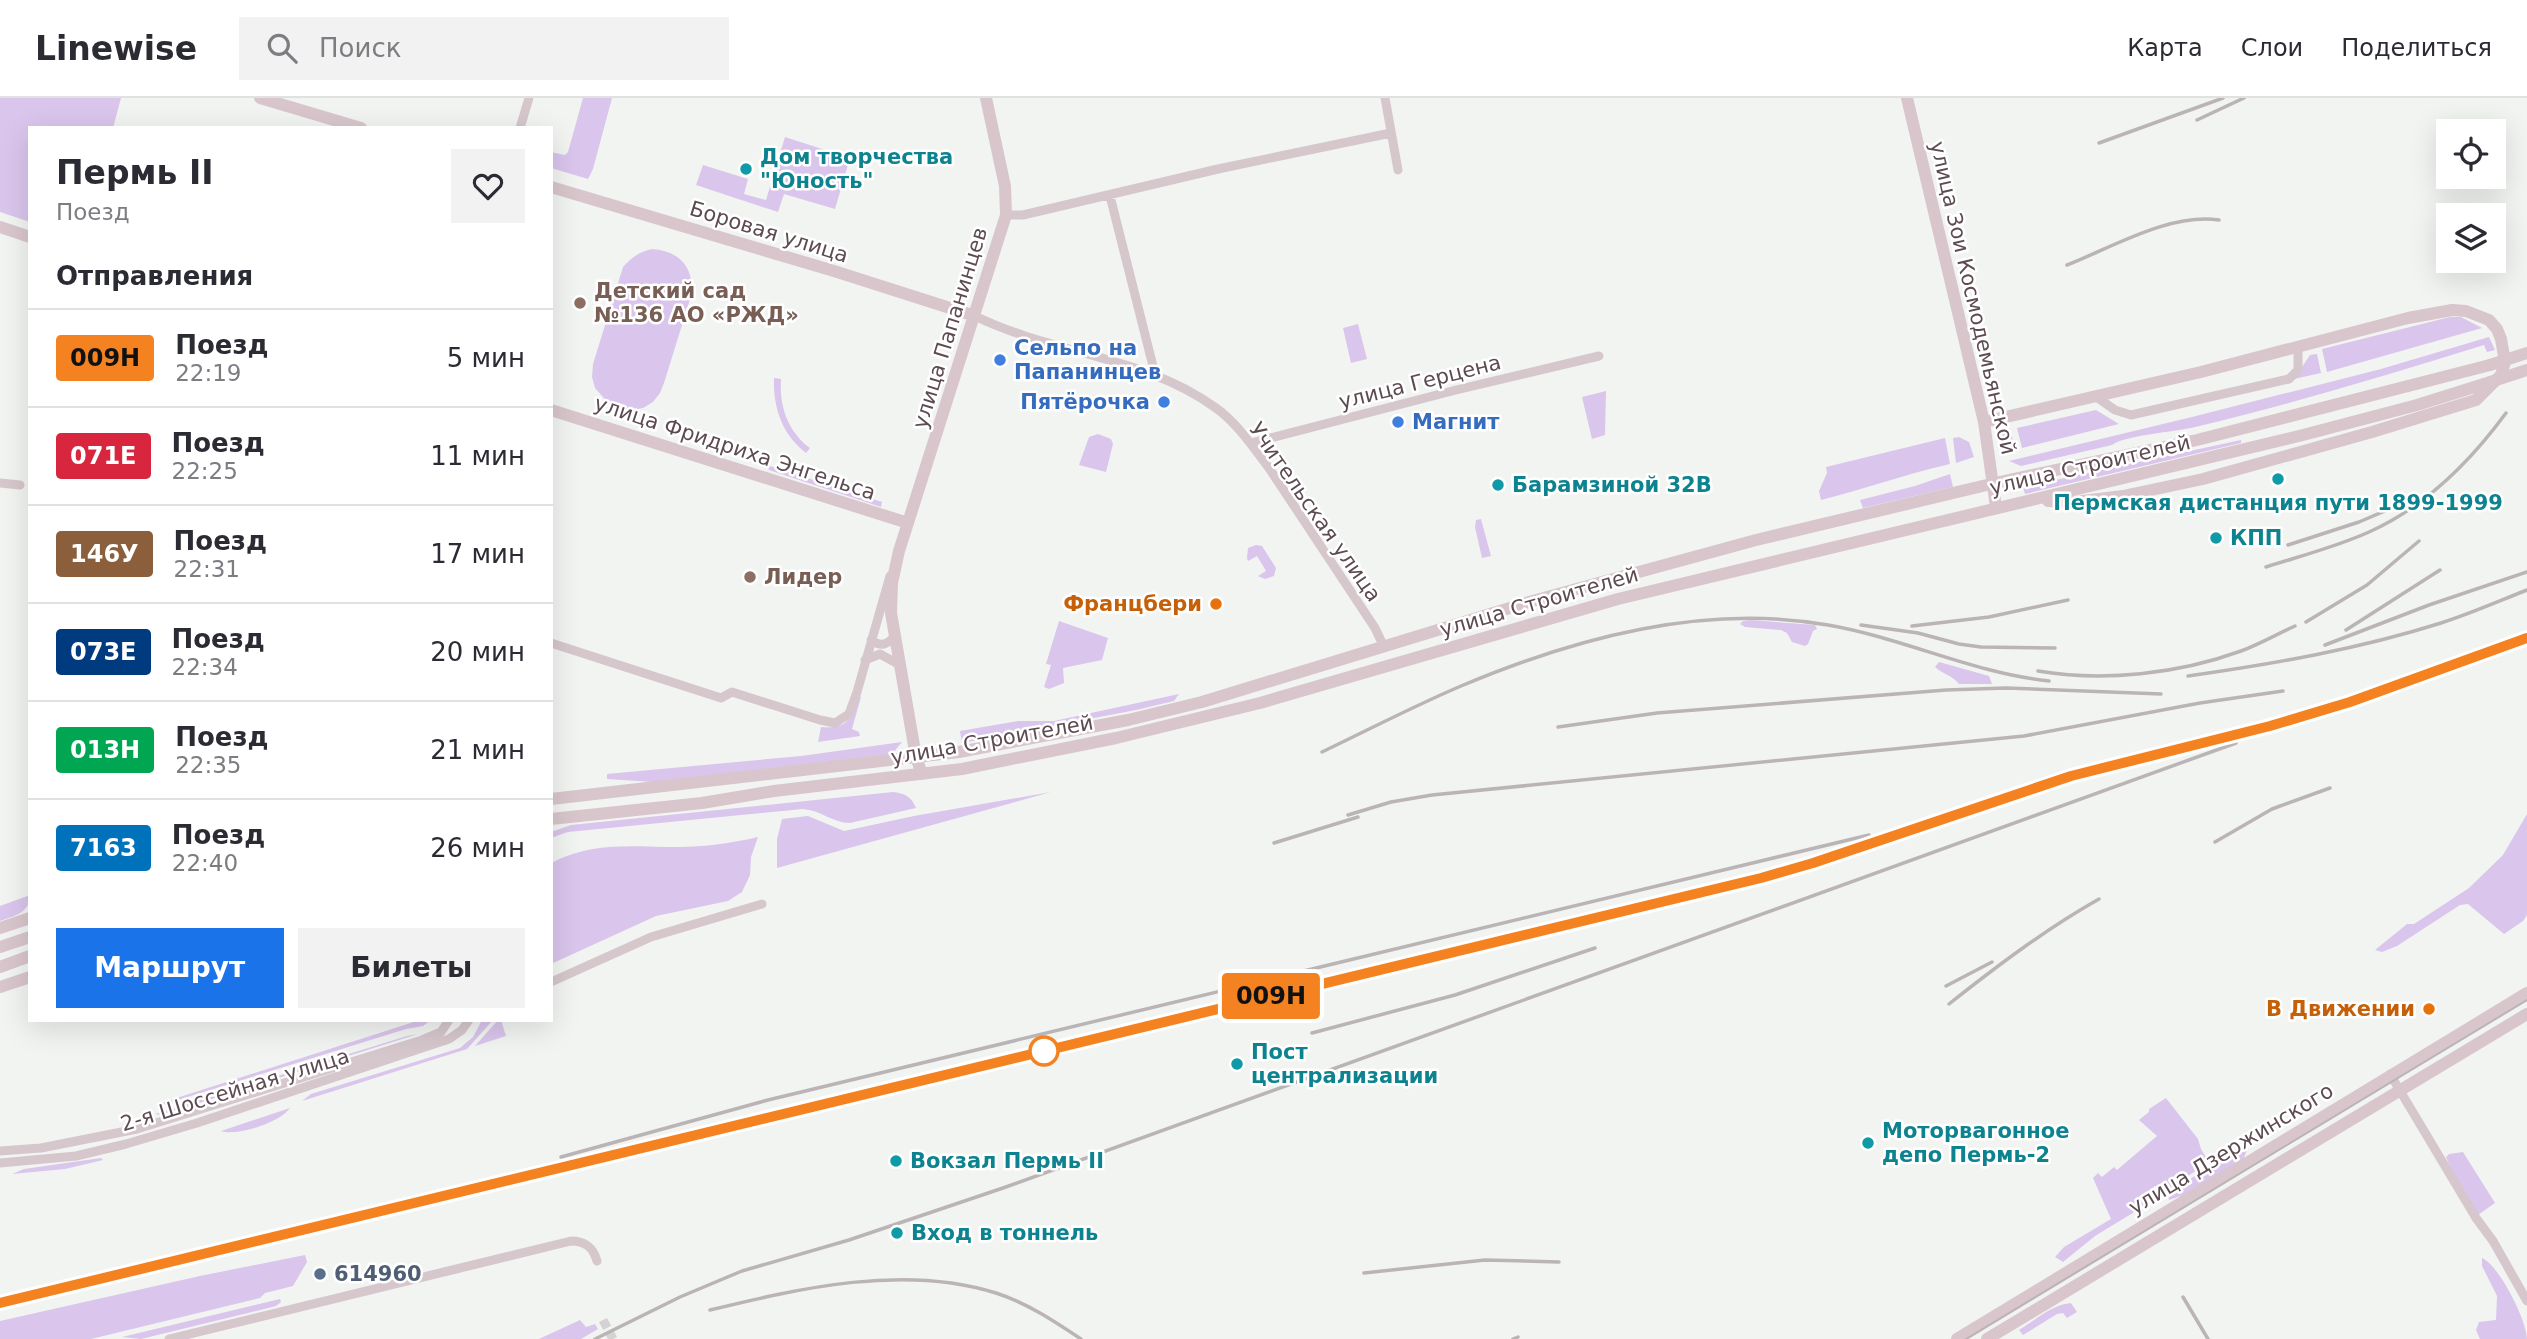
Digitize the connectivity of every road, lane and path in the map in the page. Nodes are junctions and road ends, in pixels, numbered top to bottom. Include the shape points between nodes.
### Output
1 (260, 98) edge
2 (529, 98) edge
3 (986, 98) edge
4 (1385, 98) edge
5 (1907, 98) edge
6 (353, 126) edge
7 (521, 126) edge
8 (1391, 133) junction
9 (1398, 170) dead end
10 (553, 188) edge
11 (1110, 195) junction
12 (1006, 215) junction
13 (0, 227) edge
14 (28, 236) edge
15 (975, 316) junction
16 (2298, 346) junction
17 (2527, 353) edge
18 (1599, 356) dead end
19 (2527, 370) edge
20 (1155, 374) junction
21 (2095, 396) junction
22 (553, 411) edge
23 (1984, 422) junction
24 (1251, 443) junction
25 (0, 483) edge
26 (1995, 483) junction
27 (20, 485) dead end
28 (2034, 500) junction
29 (1996, 507) junction
30 (908, 523) junction
31 (895, 565) junction
32 (895, 636) junction
33 (871, 640) junction
34 (553, 644) edge
35 (1384, 647) junction
36 (865, 660) junction
37 (900, 664) junction
38 (916, 757) junction
39 (922, 774) junction
40 (553, 799) edge
41 (553, 819) edge
42 (762, 904) dead end
43 (28, 919) edge
44 (0, 928) edge
45 (28, 938) edge
46 (0, 947) edge
47 (28, 957) edge
48 (0, 967) edge
49 (28, 977) edge
50 (553, 981) edge
51 (0, 987) edge
52 (2527, 993) edge
53 (2527, 1014) edge
54 (448, 1022) edge
55 (468, 1022) edge
56 (2390, 1074) junction
57 (2400, 1089) junction
58 (0, 1151) edge
59 (0, 1163) edge
60 (597, 1261) dead end
61 (2527, 1301) edge
62 (169, 1339) edge
63 (1957, 1339) edge
64 (1987, 1339) edge

1 - 6 main road
2 - 7 street
3 - 12 main road, улица Папанинцев via 1005,186
4 - 8 street
5 - 23 main road, улица Зои Космодемьянской
8 - 9 street
8 - 11 street
10 - 15 main road, Боровая улица
11 - 12 street
11 - 20 street
12 - 15 main road, улица Папанинцев
13 - 14 main road
15 - 20 street, Учительская улица via 1039,341
15 - 30 main road, улица Папанинцев
16 - 21 main road
16 - 21 street via 2298,370 2289,379 2131,415
16 - 28 main road via 2452,310 2466,311 2497,329 2505,362 2501,375 2476,400 2372,432 2123,496 2074,502
17 - 26 main road, улица Строителей, bridge via 2197,440
18 - 24 street, улица Герцена
19 - 28 main road, улица Строителей, bridge via 2331,428
20 - 24 street, Учительская улица via 1217,408
21 - 23 main road
22 - 30 main road, улица Фридриха Энгельса
23 - 26 main road, улица Зои Космодемьянской
24 - 35 street, Учительская улица
25 - 27 street
26 - 29 main road, улица Зои Космодемьянской
26 - 35 main road, улица Строителей via 1702,554
28 - 29 main road, улица Строителей
29 - 39 main road, улица Строителей via 1592,606 1196,719 1052,752
30 - 31 main road, улица Папанинцев
31 - 32 main road, улица Папанинцев via 891,596
31 - 33 street, улица Папанинцев
32 - 33 street via 884,645
32 - 37 main road, улица Папанинцев
33 - 36 street, улица Папанинцев
34 - 36 street, улица Папанинцев via 721,698 732,692 835,723 849,714
35 - 38 main road, улица Строителей via 1128,720
36 - 37 street via 880,654
37 - 38 main road, улица Папанинцев
38 - 39 main road, улица Папанинцев
38 - 40 main road, улица Строителей
39 - 41 main road, улица Строителей
42 - 50 street via 651,937
43 - 44 main road
45 - 46 main road
47 - 48 main road
49 - 51 main road
52 - 56 main road, улица Дзержинского
53 - 57 main road, улица Дзержинского
54 - 58 street via 441,1032 422,1040 137,1129 41,1149
55 - 59 street, 2-я Шоссейная улица via 449,1039 197,1123 76,1156
56 - 57 street
56 - 63 main road, улица Дзержинского
57 - 61 street
57 - 64 main road, улица Дзержинского
60 - 62 street via 587,1244 571,1241

